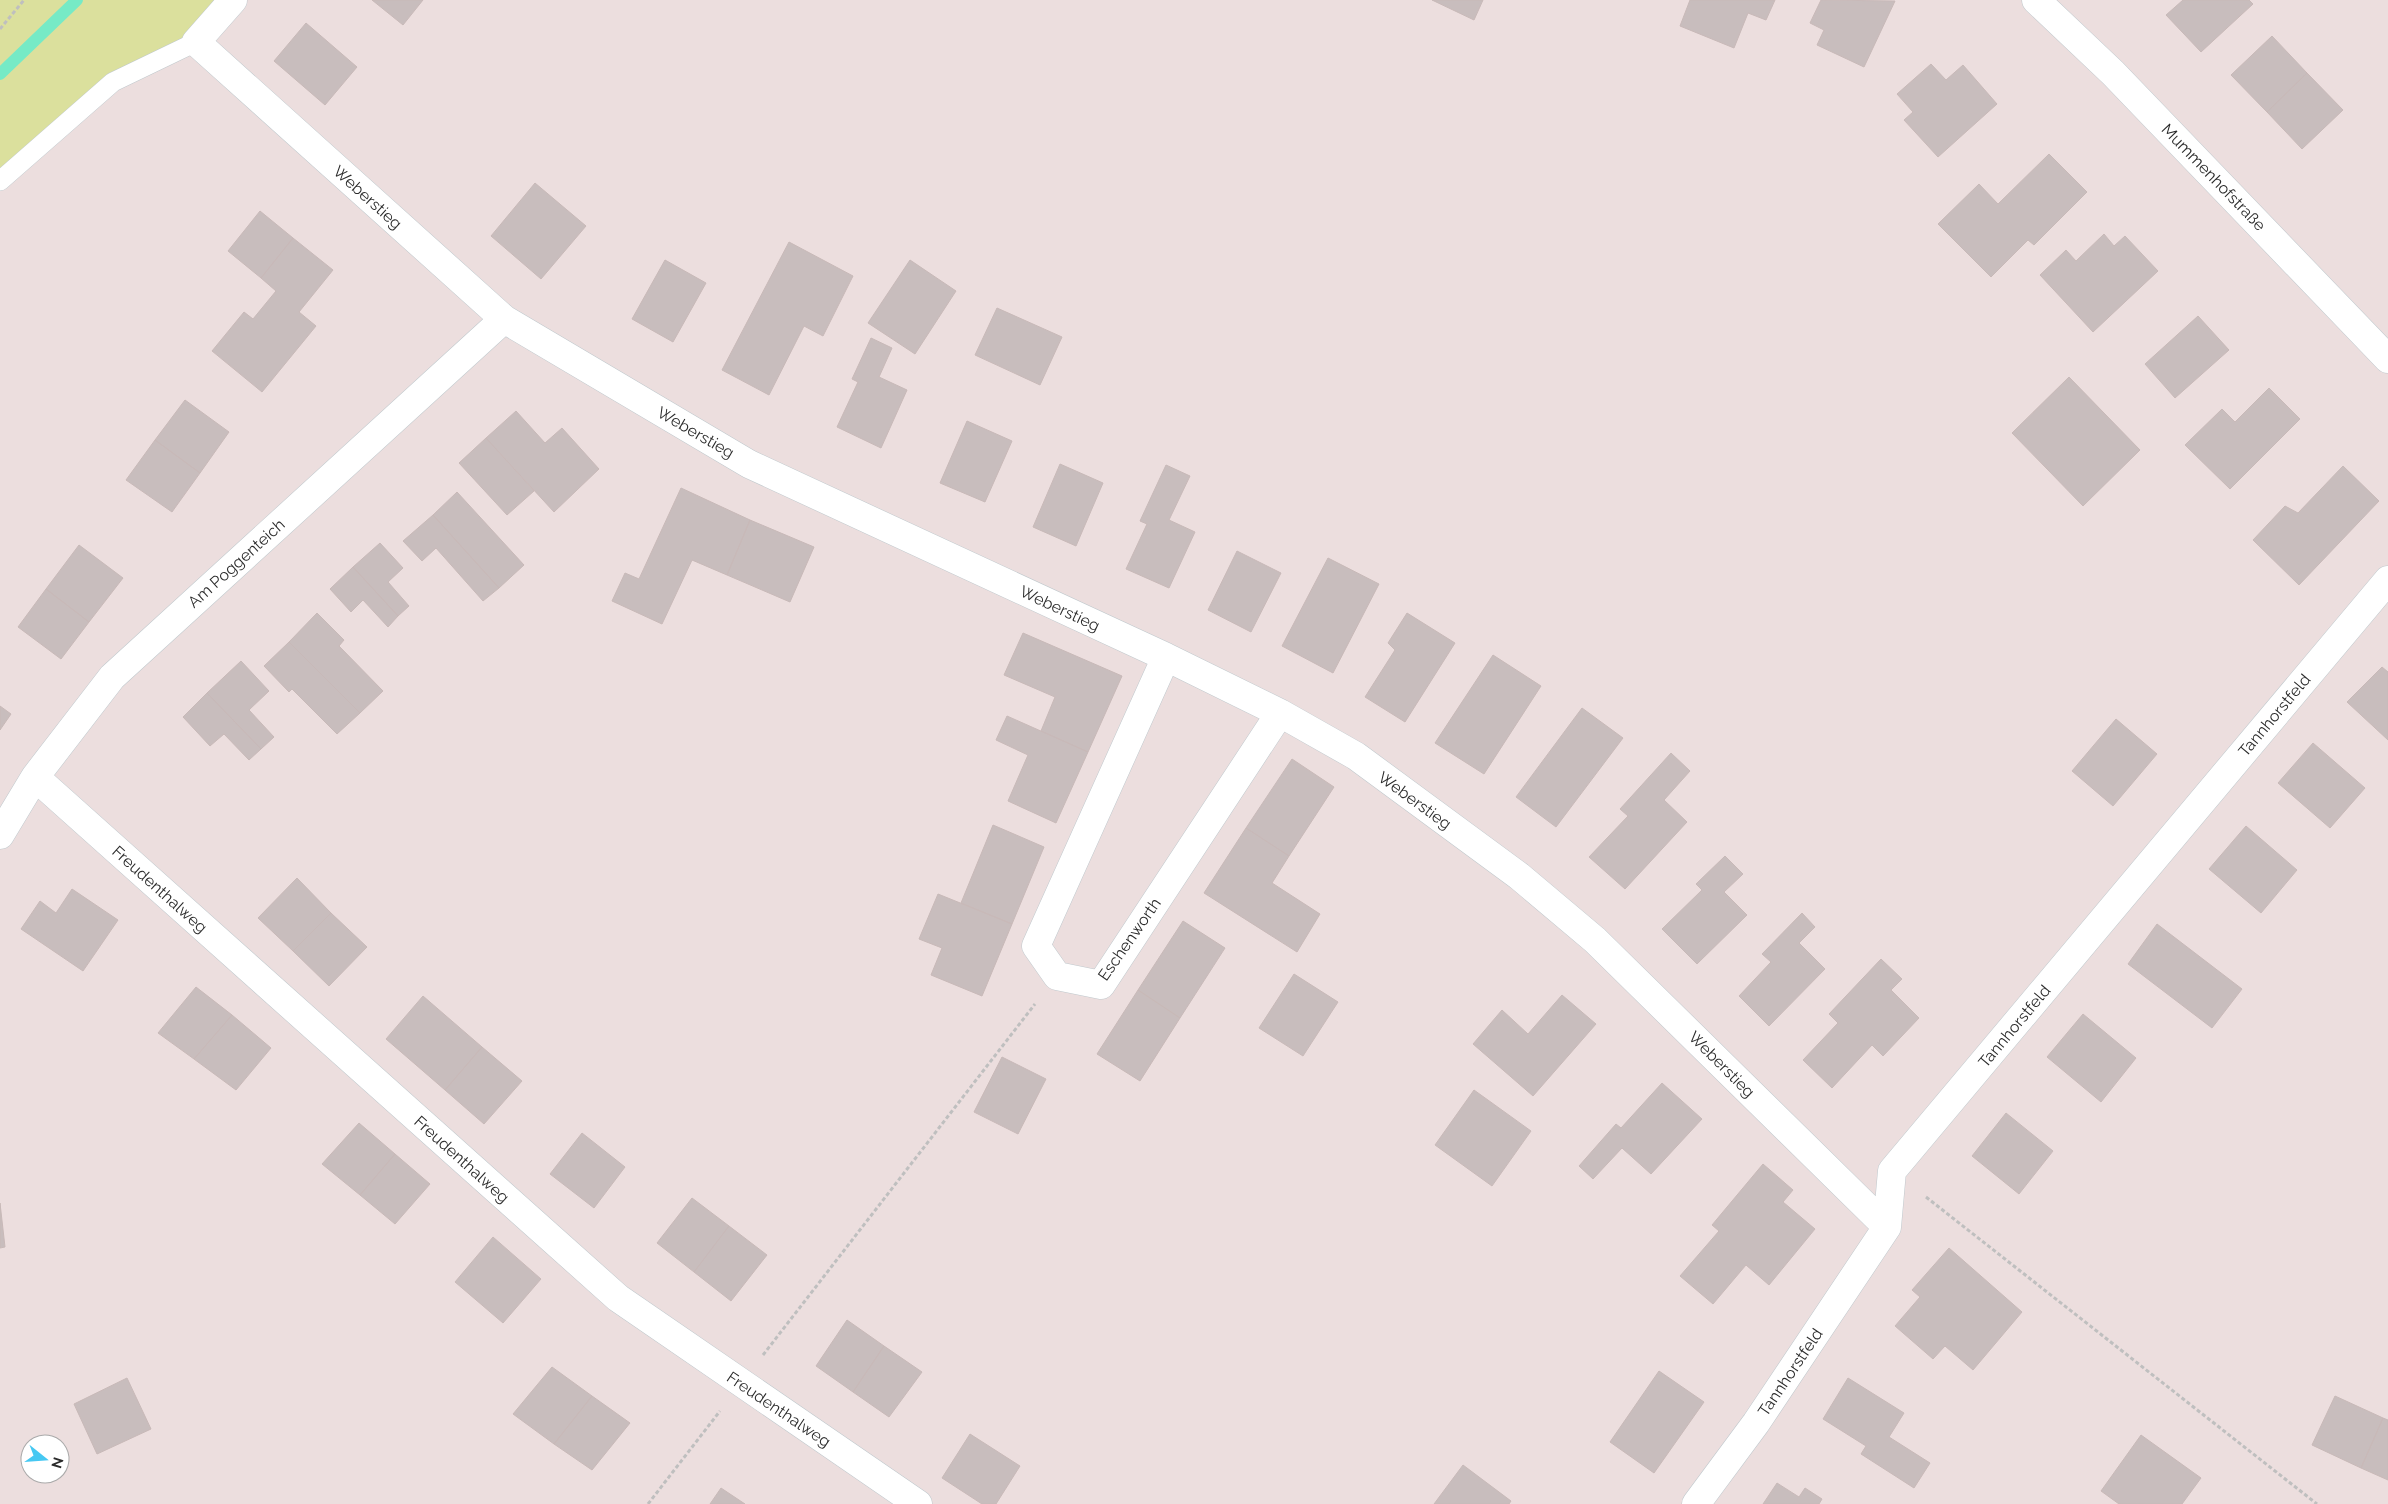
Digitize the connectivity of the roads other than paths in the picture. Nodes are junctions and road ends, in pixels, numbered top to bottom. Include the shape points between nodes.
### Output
1 (232, 0) edge
2 (2036, 0) edge
3 (196, 42) junction
4 (0, 182) edge
5 (504, 319) junction
6 (2388, 359) edge
7 (2388, 580) edge
8 (1166, 657) junction
9 (1280, 714) junction
10 (35, 777) junction
11 (0, 835) edge
12 (1887, 1227) junction
13 (918, 1504) edge
14 (1696, 1504) edge

1 - 3 street
2 - 6 street, Mummenhofstraße via 2113,72
3 - 4 lane via 113,82
3 - 5 street, Weberstieg
5 - 8 street, Weberstieg via 749,464
5 - 10 street, Am Poggenteich via 112,676
7 - 12 street, Tannhorstfeld via 1892,1171
8 - 9 street, Weberstieg
8 - 9 street, Eschenworth via 1036,946 1057,976 1101,985
9 - 12 street, Weberstieg via 1356,756 1519,876 1595,940
10 - 11 street, Am Poggenteich
10 - 13 street, Freudenthalweg via 618,1298
12 - 14 street, Tannhorstfeld via 1756,1422

